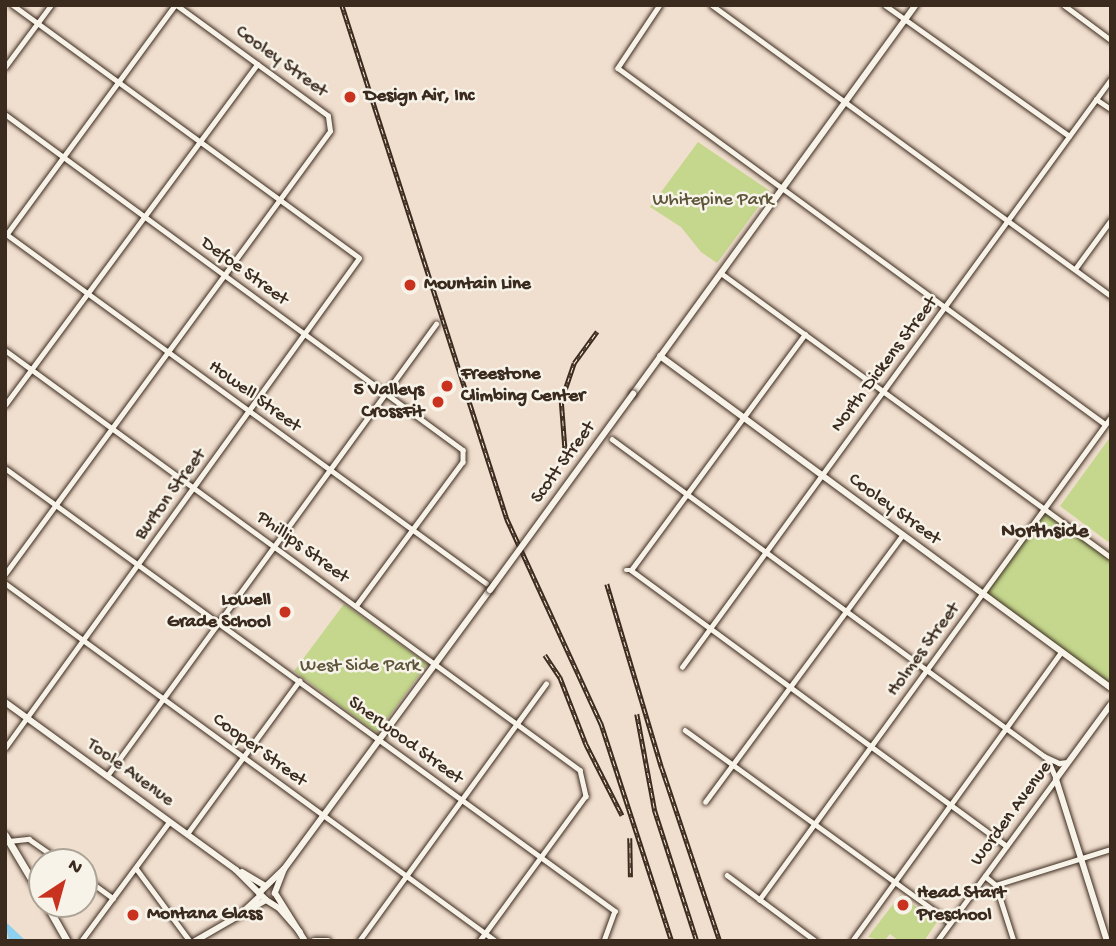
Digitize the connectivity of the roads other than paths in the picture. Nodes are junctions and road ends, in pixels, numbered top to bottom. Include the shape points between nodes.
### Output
1 (12, 5) edge
2 (51, 5) edge
3 (175, 5) edge
4 (660, 5) edge
5 (712, 5) edge
6 (885, 5) edge
7 (916, 5) edge
8 (1064, 5) edge
9 (906, 19) junction
10 (37, 24) junction
11 (1111, 40) edge
12 (257, 64) junction
13 (5, 67) edge
14 (1111, 79) edge
15 (118, 82) junction
16 (1096, 99) junction
17 (845, 102) junction
18 (1111, 109) edge
19 (5, 114) edge
20 (1069, 136) junction
21 (200, 141) junction
22 (63, 157) junction
23 (783, 187) junction
24 (281, 200) junction
25 (144, 216) junction
26 (1008, 219) junction
27 (1111, 220) edge
28 (6, 234) edge
29 (1075, 270) junction
30 (721, 273) junction
31 (225, 276) junction
32 (88, 293) junction
33 (1111, 296) edge
34 (945, 307) junction
35 (436, 324) dead end
36 (805, 334) junction
37 (305, 335) junction
38 (5, 350) edge
39 (169, 352) junction
40 (660, 356) junction
41 (31, 369) junction
42 (883, 391) junction
43 (386, 393) junction
44 (5, 405) edge
45 (250, 411) junction
46 (743, 416) junction
47 (1111, 417) edge
48 (1105, 424) junction
49 (112, 429) junction
50 (612, 439) dead end
51 (5, 468) edge
52 (330, 470) junction
53 (820, 475) junction
54 (194, 487) junction
55 (684, 493) junction
56 (57, 506) junction
57 (1044, 508) junction
58 (412, 530) junction
59 (902, 536) junction
60 (274, 545) junction
61 (765, 554) junction
62 (1111, 557) edge
63 (137, 564) junction
64 (5, 575) edge
65 (5, 583) edge
66 (488, 586) junction
67 (982, 594) junction
68 (357, 605) junction
69 (845, 611) junction
70 (218, 622) junction
71 (710, 628) junction
72 (82, 639) junction
73 (1060, 652) junction
74 (436, 664) junction
75 (682, 667) dead end
76 (926, 671) junction
77 (299, 681) junction
78 (546, 684) dead end
79 (789, 687) junction
80 (1111, 688) edge
81 (164, 698) junction
82 (5, 702) edge
83 (1111, 704) edge
84 (26, 717) junction
85 (517, 723) junction
86 (1007, 729) junction
87 (685, 730) dead end
88 (380, 740) junction
89 (5, 747) edge
90 (871, 747) junction
91 (1044, 756) junction
92 (243, 757) junction
93 (1071, 760) junction
94 (733, 764) junction
95 (107, 776) junction
96 (1056, 779) junction
97 (461, 799) junction
98 (705, 802) dead end
99 (952, 805) junction
100 (323, 816) junction
101 (169, 822) junction
102 (816, 823) junction
103 (187, 834) junction
104 (7, 838) edge
105 (1007, 846) junction
106 (43, 848) edge
107 (1111, 849) edge
108 (542, 858) junction
109 (1081, 858) junction
110 (136, 868) junction
111 (284, 869) junction
112 (236, 870) junction
113 (28, 873) edge
114 (407, 876) junction
115 (727, 876) dead end
116 (985, 876) junction
117 (896, 882) junction
118 (266, 885) junction
119 (996, 885) junction
120 (98, 887) edge
121 (275, 892) junction
122 (263, 897) junction
123 (113, 898) junction
124 (759, 900) junction
125 (54, 918) edge
126 (950, 922) junction
127 (300, 932) junction
128 (485, 933) junction
129 (67, 941) edge
130 (82, 941) edge
131 (192, 941) edge
132 (305, 941) edge
133 (314, 941) edge
134 (328, 941) edge
135 (359, 941) edge
136 (480, 941) edge
137 (496, 941) edge
138 (604, 941) edge
139 (816, 941) edge
140 (852, 941) edge
141 (937, 941) edge
142 (1014, 941) edge
143 (1107, 941) edge

1 - 10 street
2 - 10 street
3 - 12 street, Cooley Street
3 - 15 street
4 - 23 street via 618,68
5 - 17 street
6 - 9 street
7 - 9 street, Scott Street
8 - 11 street
9 - 17 street, Scott Street
9 - 20 street
10 - 13 street
10 - 15 street
12 - 21 street
12 - 24 street, Cooley Street via 331,123 329,133
14 - 16 street, North Dickens Street
15 - 21 street
15 - 22 street
16 - 18 street
16 - 20 street, North Dickens Street
17 - 23 street, Scott Street
17 - 26 street
19 - 22 street, Defoe Street
20 - 26 street, North Dickens Street
21 - 24 street
21 - 25 street
22 - 25 street, Defoe Street
22 - 28 street
23 - 30 street, Scott Street
23 - 34 street
24 - 31 street
24 - 37 street, Burton Street via 359,258
25 - 31 street, Defoe Street
25 - 32 street
26 - 29 street
26 - 34 street, North Dickens Street
27 - 29 street
28 - 32 street, Howell Street
29 - 33 street
30 - 36 street
30 - 40 street, Scott Street
31 - 37 street, Defoe Street
31 - 39 street
32 - 39 street, Howell Street
32 - 41 street
34 - 42 street, North Dickens Street
34 - 48 street
35 - 43 street
36 - 42 street
36 - 46 street
37 - 43 street, Defoe Street
37 - 45 street, Burton Street
38 - 41 street, Phillips Street
39 - 45 street, Howell Street
39 - 49 street
40 - 46 street, Cooley Street
40 - 66 street, Scott Street, bridge
41 - 44 street
41 - 49 street, Phillips Street
42 - 53 street, North Dickens Street
42 - 57 street
43 - 52 street
43 - 58 street, Defoe Street via 464,454 463,462
45 - 52 street, Howell Street
45 - 54 street, Burton Street
46 - 53 street, Cooley Street
46 - 55 street
47 - 48 street, Holmes Street
48 - 57 street, Holmes Street
49 - 54 street, Phillips Street
49 - 56 street
50 - 55 street
51 - 56 street, Sherwood Street
52 - 58 street, Howell Street
52 - 60 street
53 - 59 street, Cooley Street
53 - 61 street, North Dickens Street
54 - 60 street, Phillips Street
54 - 63 street, Burton Street
55 - 61 street
55 - 71 street via 629,570
56 - 63 street, Sherwood Street
56 - 64 street
57 - 62 street
57 - 67 street, Holmes Street
58 - 66 street, Howell Street
58 - 68 street
59 - 67 street, Cooley Street
59 - 69 street
60 - 68 street, Phillips Street
60 - 70 street
61 - 69 street
61 - 71 street, North Dickens Street
63 - 70 street, Sherwood Street
63 - 72 street, Burton Street
65 - 72 street, Cooper Street
66 - 74 street, Scott Street
67 - 73 street, Cooley Street
67 - 76 street, Holmes Street
68 - 74 street, Phillips Street
69 - 76 street
69 - 79 street
70 - 77 street, Sherwood Street
70 - 81 street
71 - 75 street, North Dickens Street
71 - 79 street
72 - 81 street, Cooper Street
72 - 84 street, Burton Street
73 - 80 street, Cooley Street
73 - 86 street
74 - 85 street, Phillips Street
74 - 88 street, Scott Street
76 - 86 street
76 - 90 street, Holmes Street
77 - 88 street, Sherwood Street
77 - 92 street
78 - 85 street
79 - 90 street
79 - 94 street
81 - 92 street, Cooper Street
81 - 95 street
82 - 84 street, Toole Avenue
83 - 93 street, Worden Avenue
84 - 89 street, Burton Street
84 - 95 street, Toole Avenue
85 - 97 street
85 - 108 street, Phillips Street via 580,770 586,796
86 - 91 street
86 - 99 street
87 - 94 street
88 - 97 street, Sherwood Street
88 - 100 street, Scott Street
90 - 99 street
90 - 102 street, Holmes Street
91 - 93 street via 1059,764
91 - 96 street
92 - 100 street, Cooper Street
92 - 103 street
93 - 96 street, Worden Avenue
94 - 98 street
94 - 102 street
95 - 101 street, Toole Avenue
96 - 105 street, Worden Avenue
96 - 109 street
97 - 108 street, Sherwood Street
97 - 114 street
99 - 105 street
99 - 117 street
100 - 111 street, Scott Street
100 - 114 street, Cooper Street
101 - 103 street, Toole Avenue
101 - 110 street
102 - 117 street
102 - 124 street, Holmes Street
103 - 112 street, Toole Avenue
104 - 106 street via 30,839
104 - 113 main road
105 - 116 street, Worden Avenue
107 - 109 street
108 - 128 street
108 - 138 street, Sherwood Street via 615,914
109 - 119 street
109 - 143 street
110 - 123 street
110 - 131 street
111 - 118 street
111 - 121 street
112 - 118 street, Toole Avenue
112 - 122 street, Toole Avenue
114 - 128 street, Cooper Street
114 - 135 street
115 - 124 street
116 - 119 street
116 - 126 street, Worden Avenue
117 - 126 street
117 - 140 street
118 - 121 street, Toole Avenue
118 - 122 street
119 - 142 street
120 - 123 street
121 - 122 street
121 - 127 street, Toole Avenue
122 - 127 street, Toole Avenue
122 - 131 street
123 - 130 street
124 - 139 street
125 - 129 main road
126 - 141 street, Worden Avenue
127 - 132 street, Toole Avenue
128 - 136 street
128 - 137 street, Cooper Street
133 - 134 street

